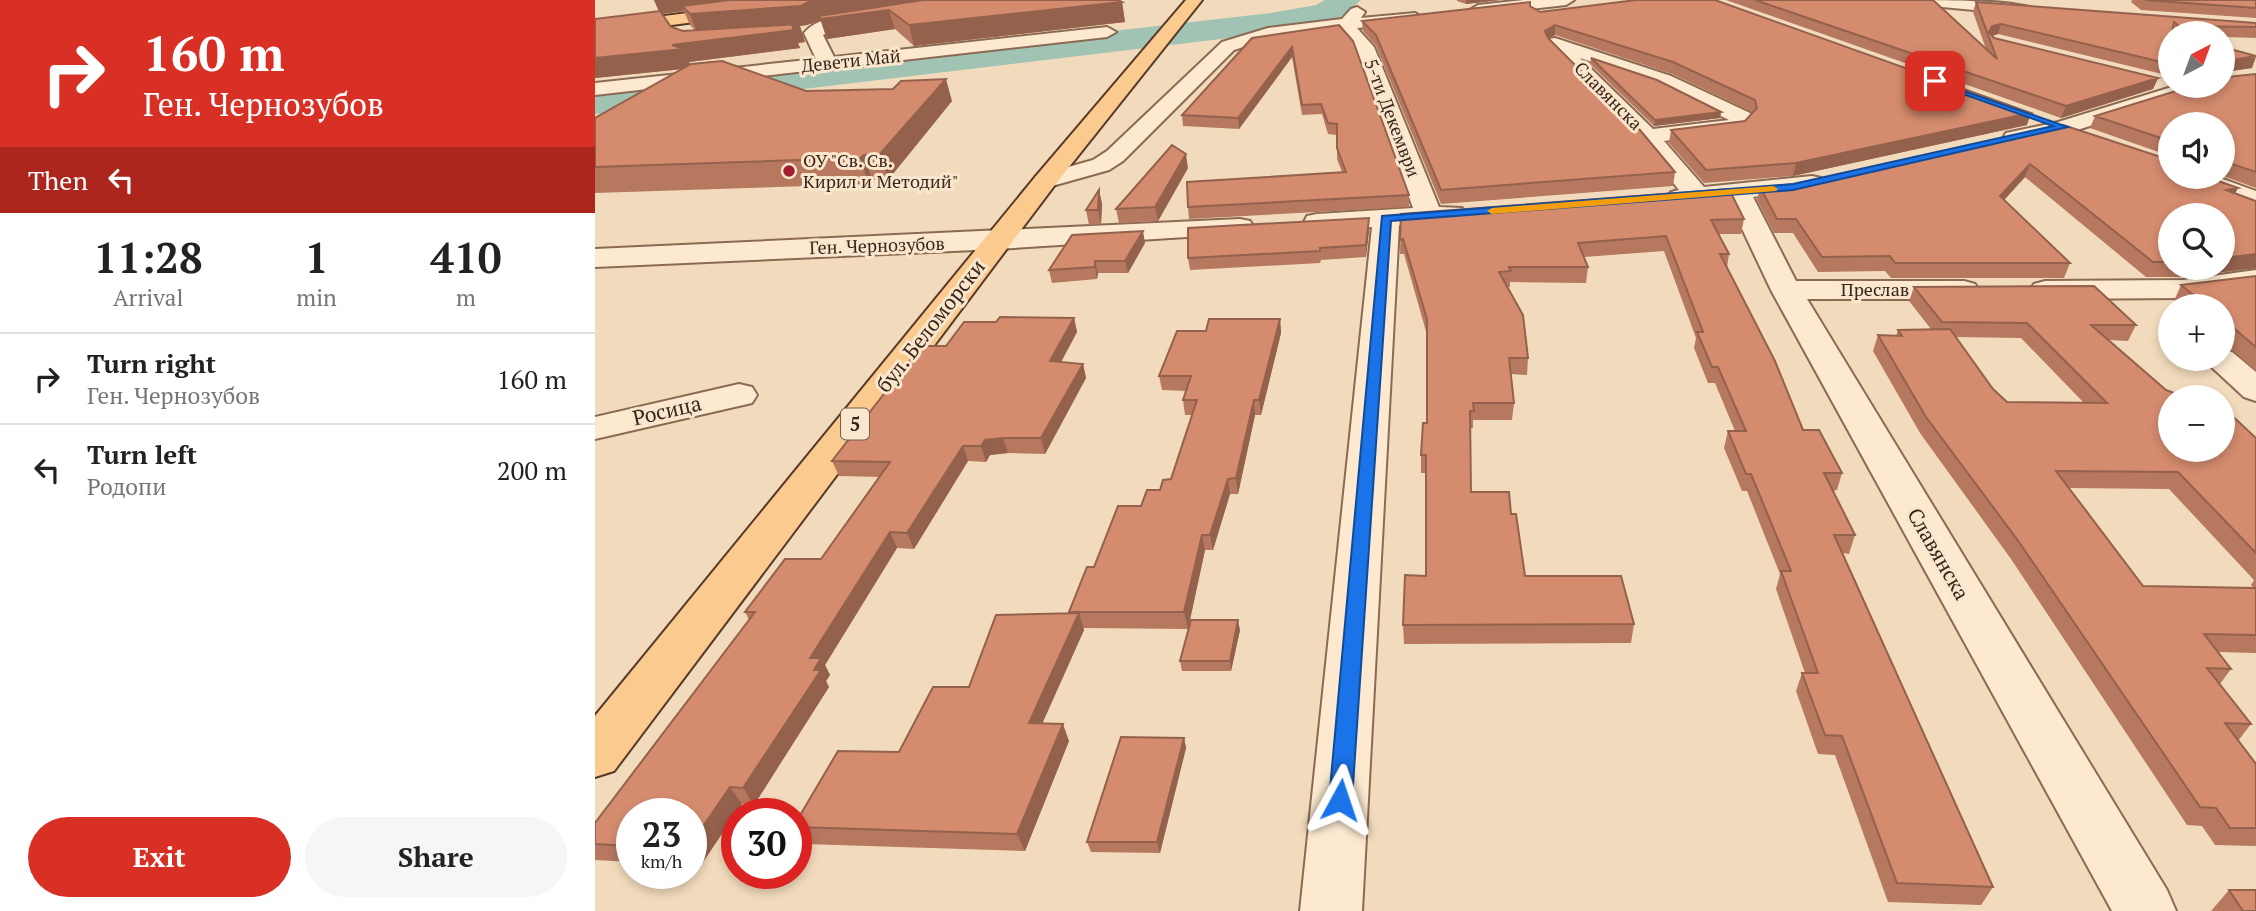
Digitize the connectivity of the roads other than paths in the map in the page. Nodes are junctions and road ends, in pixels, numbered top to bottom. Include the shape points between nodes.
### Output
1 (825, 0) edge
2 (1921, 0) edge
3 (1372, 1) edge
4 (1571, 5) edge
5 (1189, 6) edge
6 (2038, 11) edge
7 (893, 15) edge
8 (674, 20) junction
9 (1533, 25) junction
10 (1345, 26) junction
11 (595, 30) edge
12 (1107, 32) edge
13 (687, 39) edge
14 (828, 63) junction
15 (2143, 78) edge
16 (2158, 81) edge
17 (595, 89) edge
18 (2158, 94) edge
19 (2025, 113) edge
20 (2063, 127) junction
21 (1648, 136) junction
22 (2099, 140) edge
23 (1998, 142) edge
24 (1830, 180) edge
25 (1045, 181) junction
26 (2227, 189) edge
27 (1718, 194) junction
28 (1657, 198) edge
29 (2256, 200) edge
30 (1483, 212) edge
31 (1429, 216) junction
32 (1386, 218) junction
33 (1289, 224) edge
34 (1261, 226) edge
35 (998, 241) junction
36 (595, 258) edge
37 (2256, 279) edge
38 (1786, 290) junction
39 (2139, 290) junction
40 (2158, 306) edge
41 (2234, 371) edge
42 (2256, 390) edge
43 (739, 395) dead end
44 (595, 428) edge
45 (595, 755) edge
46 (1331, 911) edge
47 (2145, 911) edge

1 - 8 main road
2 - 6 street
3 - 10 street
4 - 9 street
5 - 25 main road, бул. Беломорски / 5
7 - 14 street via 828,24 806,33
8 - 11 main road
8 - 13 street
9 - 10 street via 1447,14
9 - 21 street, Славянска
9 - 21 street via 1742,118 1734,126
10 - 25 street via 1266,34 1228,46 1115,156 1101,166
10 - 31 street, 5-ти Декември via 1364,47
12 - 14 street, Девети Май
14 - 17 street, Девети Май
15 - 16 street
18 - 20 street
19 - 20 street
20 - 22 street
20 - 23 street
21 - 27 street, Славянска
24 - 27 street
25 - 35 main road, бул. Беломорски / 5
26 - 29 street
27 - 28 street
27 - 38 street, Славянска
30 - 31 street
31 - 32 street
32 - 33 street
32 - 46 street
34 - 35 street, Ген. Чернозубов
35 - 36 street, Ген. Чернозубов
35 - 45 main road, бул. Беломорски / 5
37 - 39 street, Преслав
38 - 39 street, Преслав
38 - 47 street, Славянска
39 - 40 street
41 - 42 street
43 - 44 street, Росица

